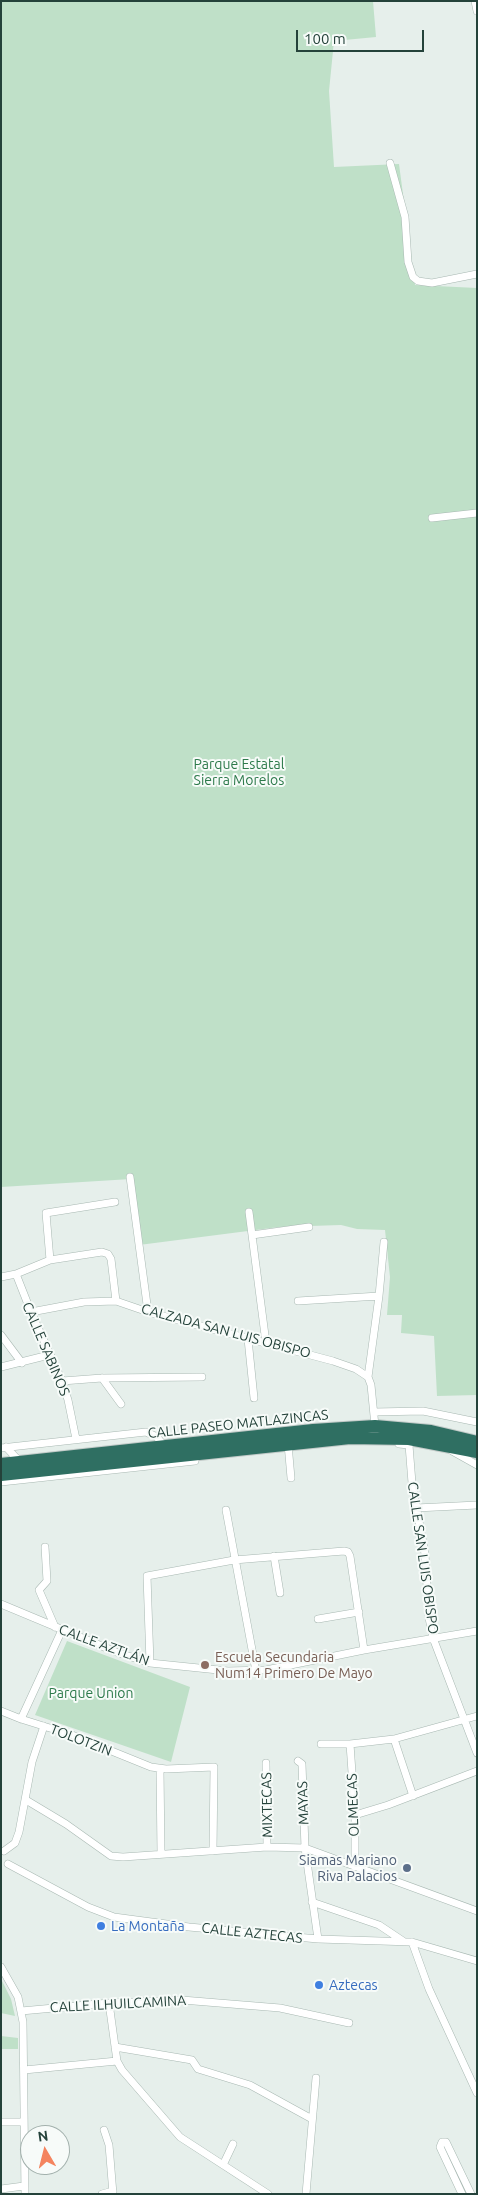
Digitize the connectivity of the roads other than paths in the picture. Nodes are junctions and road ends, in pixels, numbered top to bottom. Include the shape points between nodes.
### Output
1 (475, 1) edge
2 (477, 11) edge
3 (390, 163) dead end
4 (477, 274) edge
5 (477, 513) edge
6 (432, 518) dead end
7 (130, 1177) dead end
8 (115, 1202) dead end
9 (249, 1212) dead end
10 (309, 1227) dead end
11 (252, 1235) junction
12 (384, 1242) dead end
13 (50, 1260) junction
14 (16, 1274) junction
15 (1, 1277) edge
16 (379, 1296) junction
17 (116, 1301) junction
18 (298, 1301) dead end
19 (30, 1312) junction
20 (148, 1312) junction
21 (1, 1335) edge
22 (248, 1339) junction
23 (266, 1343) junction
24 (49, 1355) junction
25 (22, 1363) junction
26 (1, 1367) edge
27 (202, 1377) dead end
28 (368, 1377) junction
29 (102, 1378) junction
30 (62, 1381) junction
31 (254, 1398) dead end
32 (122, 1404) dead end
33 (374, 1412) junction
34 (477, 1422) edge
35 (375, 1426) junction
36 (76, 1439) junction
37 (477, 1442) edge
38 (441, 1444) junction
39 (164, 1446) junction
40 (288, 1447) junction
41 (3, 1448) edge
42 (477, 1452) edge
43 (20, 1462) junction
44 (1, 1464) edge
45 (477, 1465) edge
46 (1, 1475) edge
47 (291, 1478) dead end
48 (1, 1482) edge
49 (477, 1505) edge
50 (416, 1508) junction
51 (226, 1510) dead end
52 (45, 1548) dead end
53 (274, 1556) junction
54 (234, 1560) junction
55 (280, 1593) dead end
56 (1, 1604) edge
57 (358, 1612) junction
58 (318, 1619) dead end
59 (58, 1629) junction
60 (477, 1631) edge
61 (433, 1638) junction
62 (364, 1650) junction
63 (150, 1663) junction
64 (256, 1671) junction
65 (1, 1711) edge
66 (477, 1716) edge
67 (464, 1718) junction
68 (22, 1719) junction
69 (44, 1726) junction
70 (394, 1739) junction
71 (321, 1744) dead end
72 (350, 1744) junction
73 (477, 1753) edge
74 (298, 1761) dead end
75 (266, 1763) dead end
76 (160, 1769) junction
77 (477, 1771) edge
78 (412, 1796) junction
79 (26, 1800) junction
80 (354, 1815) junction
81 (267, 1847) junction
82 (305, 1848) junction
83 (4, 1851) dead end
84 (213, 1852) junction
85 (161, 1854) junction
86 (8, 1864) dead end
87 (355, 1867) junction
88 (312, 1902) junction
89 (477, 1911) edge
90 (318, 1939) junction
91 (402, 1941) junction
92 (412, 1942) junction
93 (477, 1961) edge
94 (1, 1967) edge
95 (109, 2003) junction
96 (21, 2011) junction
97 (349, 2023) dead end
98 (115, 2047) junction
99 (117, 2061) junction
100 (24, 2070) junction
101 (316, 2078) dead end
102 (477, 2093) edge
103 (312, 2119) junction
104 (1, 2122) edge
105 (23, 2122) junction
106 (104, 2130) dead end
107 (233, 2144) dead end
108 (223, 2165) junction
109 (1, 2189) edge
110 (24, 2190) edge
111 (113, 2192) edge
112 (102, 2194) edge
113 (268, 2194) edge
114 (306, 2194) edge
115 (462, 2194) edge
116 (471, 2194) edge

1 - 2 street
3 - 4 street via 405,217 408,262 414,276 418,281 432,284
5 - 6 street
7 - 20 street
8 - 13 street via 46,1213
9 - 11 street
10 - 11 street
11 - 23 street
12 - 16 street
13 - 14 street
13 - 17 street via 106,1253 111,1260
14 - 15 street
14 - 19 street, CALLE SABINOS
16 - 18 street
16 - 28 street
17 - 19 street, CALZADA SAN LUIS OBISPO via 84,1302
17 - 20 street, CALZADA SAN LUIS OBISPO
19 - 24 street, CALLE SABINOS
20 - 22 street, CALZADA SAN LUIS OBISPO
21 - 25 street
22 - 23 street, CALZADA SAN LUIS OBISPO
22 - 31 street
23 - 28 street, CALZADA SAN LUIS OBISPO via 333,1360
24 - 25 street
24 - 30 street, CALLE SABINOS
25 - 26 street
27 - 29 street
28 - 33 street
29 - 30 street
29 - 32 street
30 - 36 street, CALLE SABINOS
33 - 34 street via 423,1411
33 - 35 street
35 - 37 highway, CALLE PASEO MATLAZINCAS via 421,1430
35 - 39 highway, CALLE PASEO MATLAZINCAS
36 - 39 street via 146,1432 157,1437
36 - 41 street
38 - 40 highway, CALLE PASEO MATLAZINCAS via 368,1437
38 - 42 highway, CALLE PASEO MATLAZINCAS
38 - 45 street
39 - 43 highway, CALLE PASEO MATLAZINCAS
40 - 46 highway, CALLE PASEO MATLAZINCAS
40 - 47 street
40 - 48 street
40 - 50 street, CALLE SAN LUIS OBISPO via 365,1443 409,1445
41 - 43 street
43 - 44 highway, CALLE PASEO MATLAZINCAS
49 - 50 street
50 - 61 street, CALLE SAN LUIS OBISPO via 425,1554
51 - 54 street
52 - 59 street via 47,1581 40,1587 40,1592
53 - 54 street
53 - 55 street
53 - 57 street via 347,1551
54 - 63 street via 148,1575
54 - 64 street
56 - 59 street, CALLE AZTLÁN
57 - 58 street
57 - 62 street
59 - 63 street, CALLE AZTLÁN
59 - 68 street
60 - 61 street, CALLE AZTLÁN
61 - 62 street, CALLE AZTLÁN
61 - 67 street, CALLE SAN LUIS OBISPO
62 - 64 street, CALLE AZTLÁN
63 - 64 street, CALLE AZTLÁN
65 - 68 street, TOLOTZIN
66 - 67 street
67 - 70 street
67 - 73 street, CALLE SAN LUIS OBISPO
68 - 69 street, TOLOTZIN
69 - 76 street, TOLOTZIN
69 - 79 street via 32,1762
70 - 72 street
70 - 78 street
71 - 72 street
72 - 80 street, OLMECAS
74 - 82 street, MAYAS via 302,1764
75 - 81 street, MIXTECAS
76 - 84 street via 214,1767
76 - 85 street
77 - 78 street
78 - 80 street
79 - 83 street via 16,1841
79 - 85 street via 110,1856 123,1858
80 - 87 street, OLMECAS
81 - 82 street
81 - 84 street
82 - 87 street
82 - 88 street, MAYAS
84 - 85 street
86 - 90 street, CALLE AZTECAS via 88,1907 114,1917
87 - 89 street
88 - 90 street, MAYAS
88 - 91 street via 379,1925
90 - 91 street, CALLE AZTECAS
91 - 92 street, CALLE AZTECAS
92 - 93 street, CALLE AZTECAS
92 - 102 street via 429,1988
94 - 96 street via 18,1997
95 - 96 street, CALLE ILHUILCAMINA
95 - 97 street, CALLE ILHUILCAMINA via 182,2000 280,2008
95 - 98 street
96 - 100 street
98 - 99 street
98 - 103 street via 192,2060 198,2069 250,2085
99 - 100 street
99 - 108 street via 174,2131
100 - 105 street
101 - 103 street
103 - 114 street
104 - 105 street
105 - 110 street
106 - 111 street via 109,2145
107 - 108 street
108 - 113 street
109 - 110 street
111 - 112 street
115 - 116 street via 440,2147 442,2142 446,2142

